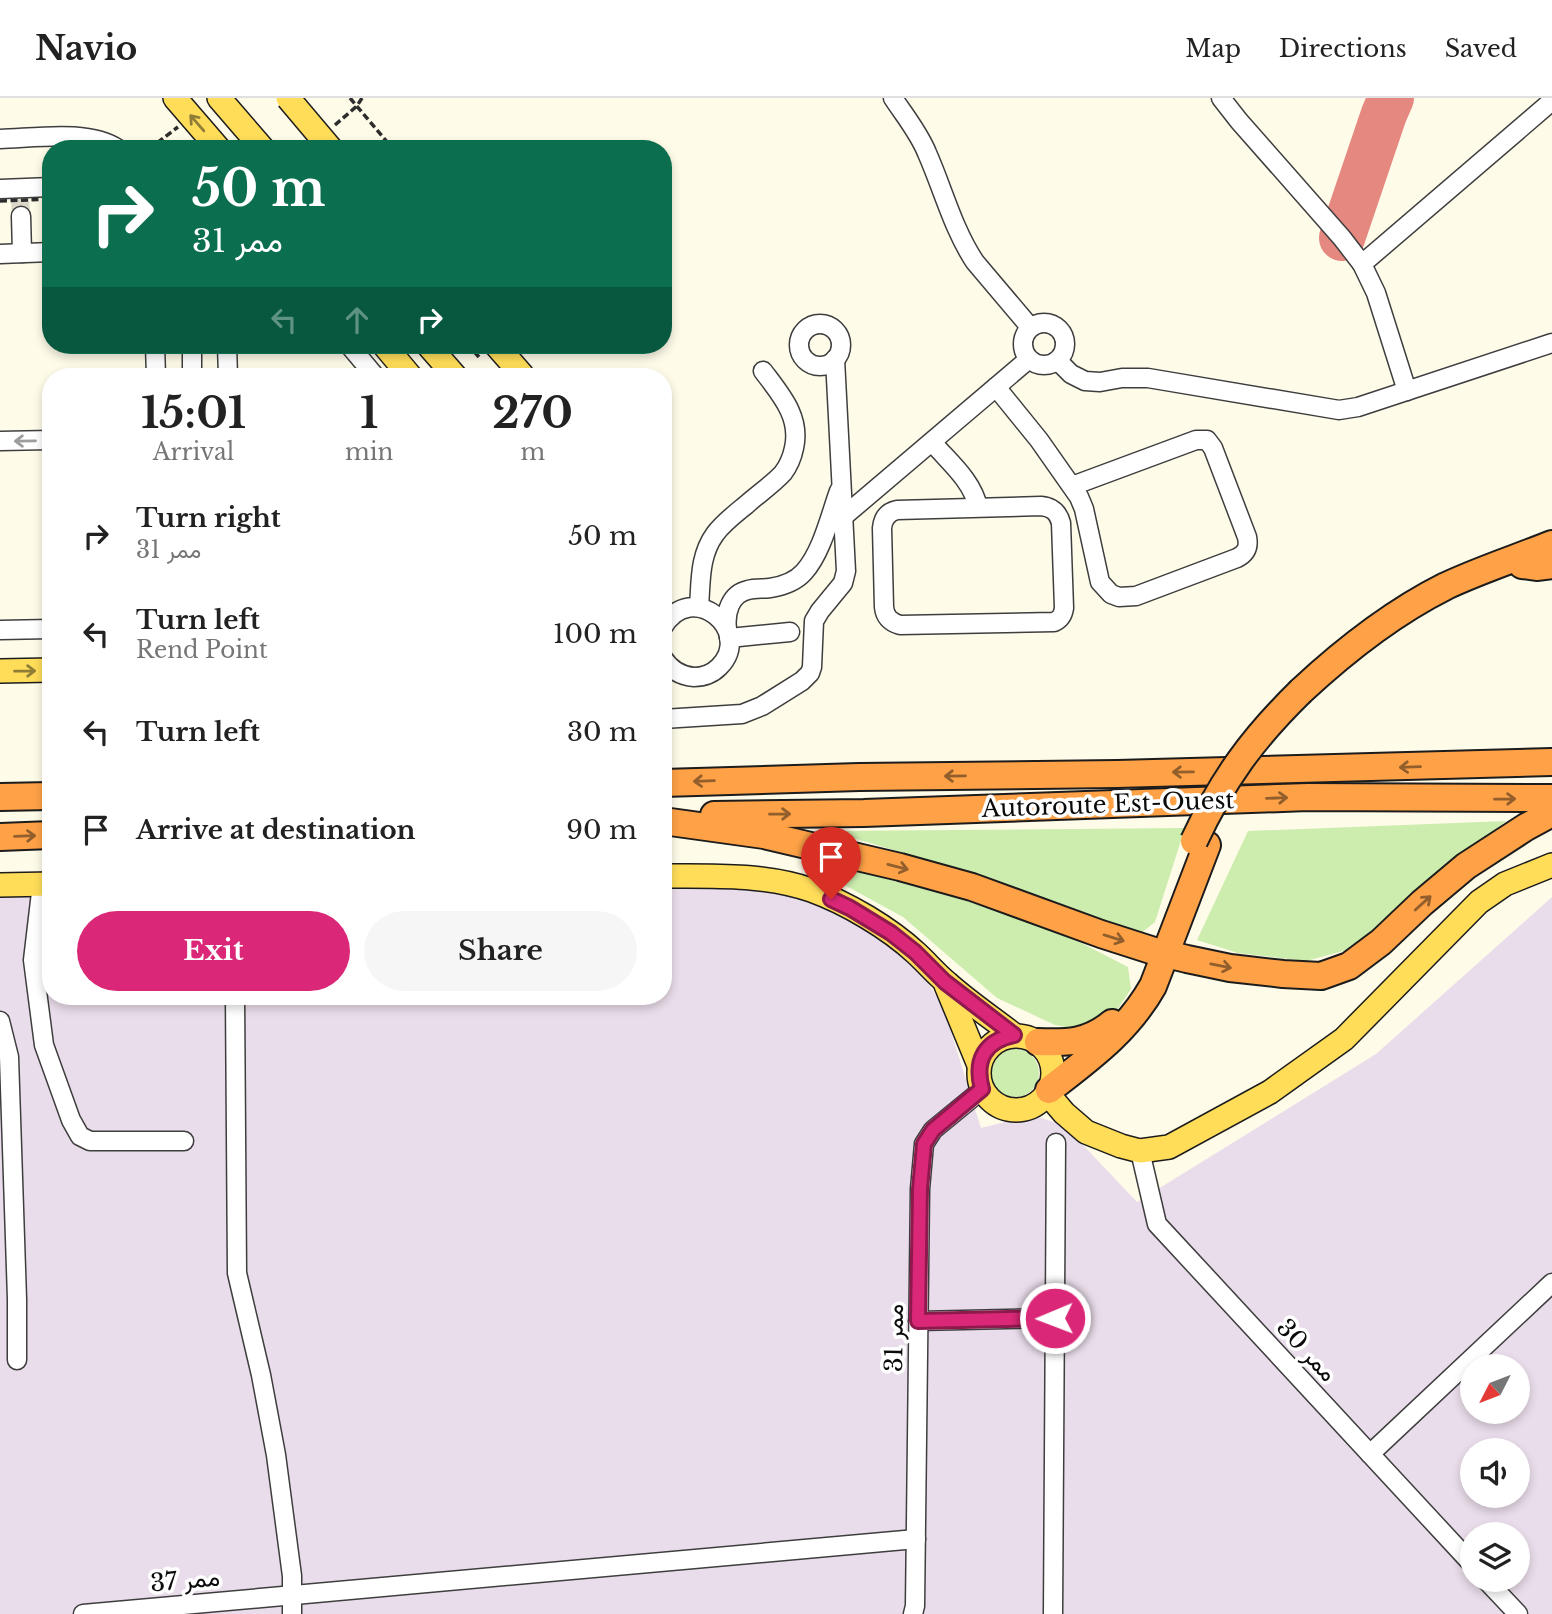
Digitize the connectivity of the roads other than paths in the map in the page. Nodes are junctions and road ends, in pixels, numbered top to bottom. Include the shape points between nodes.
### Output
1 (175, 98) edge
2 (219, 98) edge
3 (287, 98) edge
4 (893, 98) edge
5 (1220, 98) edge
6 (1552, 101) edge
7 (0, 139) edge
8 (100, 140) edge
9 (211, 140) edge
10 (255, 140) edge
11 (323, 140) edge
12 (42, 188) edge
13 (0, 189) edge
14 (21, 216) tunnel mouth
15 (42, 252) edge
16 (22, 253) junction
17 (0, 254) edge
18 (1362, 264) junction
19 (1030, 327) junction
20 (1552, 343) edge
21 (357, 354) edge
22 (385, 354) edge
23 (392, 354) edge
24 (436, 354) edge
25 (497, 354) edge
26 (835, 359) dead end
27 (1028, 359) junction
28 (1058, 361) junction
29 (368, 368) edge
30 (396, 368) edge
31 (403, 368) edge
32 (448, 368) edge
33 (513, 368) edge
34 (763, 372) dead end
35 (996, 387) junction
36 (1407, 391) junction
37 (42, 440) edge
38 (0, 441) edge
39 (932, 442) junction
40 (841, 485) junction
41 (1072, 486) junction
42 (978, 507) junction
43 (843, 517) junction
44 (1552, 544) edge
45 (1552, 555) edge
46 (1522, 565) junction
47 (1552, 565) edge
48 (699, 607) junction
49 (672, 615) edge
50 (42, 629) edge
51 (0, 630) edge
52 (790, 632) dead end
53 (728, 634) junction
54 (672, 669) edge
55 (42, 670) edge
56 (0, 671) edge
57 (1304, 695) junction
58 (672, 719) edge
59 (1552, 762) edge
60 (672, 783) edge
61 (42, 796) edge
62 (0, 797) edge
63 (1552, 798) edge
64 (1552, 813) edge
65 (672, 816) edge
66 (672, 822) edge
67 (42, 835) edge
68 (0, 837) edge
69 (1552, 865) edge
70 (672, 876) edge
71 (42, 884) edge
72 (0, 885) edge
73 (42, 907) edge
74 (1160, 952) junction
75 (945, 982) junction
76 (235, 1005) edge
77 (0, 1021) edge
78 (1026, 1039) junction
79 (979, 1065) junction
80 (982, 1089) junction
81 (1048, 1092) junction
82 (184, 1141) dead end
83 (1056, 1143) dead end
84 (1140, 1151) junction
85 (1552, 1283) edge
86 (1055, 1318) junction
87 (918, 1321) junction
88 (17, 1360) dead end
89 (1370, 1454) junction
90 (916, 1539) junction
91 (1460, 1551) edge
92 (1497, 1592) edge
93 (293, 1595) junction
94 (83, 1614) edge
95 (292, 1614) edge
96 (913, 1614) edge
97 (1053, 1614) edge
98 (1518, 1614) edge

9 -> 1 main road
2 - 10 main road
3 - 11 main road, bridge
4 - 19 street via 923,144 967,251
5 - 18 street
6 - 18 street
7 - 8 street
12 - 13 street
14 - 16 street
15 - 16 street
16 - 17 street
18 - 36 street via 1376,293
19 - 27 street via 1022,346
19 - 28 street via 1044,322 1063,333 1065,348
20 - 36 street
21 - 29 street
22 - 30 street
23 - 31 main road
24 - 32 main road
25 - 33 main road, bridge
26 - 40 street
27 - 28 street via 1043,366
27 - 35 street
28 - 36 street via 1085,381 1148,377 1329,409 1359,407
34 - 48 street via 793,415 796,438 791,461 715,533 705,552
35 - 39 street
35 - 41 street
37 -> 38 street
39 - 42 street via 970,485
39 - 43 street
40 - 43 street
40 - 53 street via 810,565 782,586 741,592 727,611
41 - 41 street via 1084,509 1100,582 1111,594 1136,596 1237,558 1247,549 1247,537 1207,440 1196,440
42 - 42 street via 1046,506 1056,512 1061,617 1054,622 900,625 891,621 884,607 884,518 897,510
43 - 58 street via 845,577 814,621 812,667 806,677 752,711
44 - 57 highway via 1415,603 1327,666
45 - 46 highway
46 - 47 highway
46 - 57 highway via 1447,596 1397,625
48 - 49 street
48 - 53 street via 716,615
50 - 51 street
52 - 53 street
53 - 54 street via 727,656 716,670 699,677
56 -> 55 main road
57 - 74 highway, bridge via 1274,717 1216,797
59 -> 60 highway, Autoroute Est-Ouest
61 - 62 highway
65 -> 63 highway, Autoroute Est-Ouest via 1308,797
74 -> 64 highway via 1230,968 1321,976 1349,966 1466,866
66 -> 74 highway via 764,835 900,867
68 -> 67 highway
69 - 84 main road via 1505,884 1479,902 1345,1039 1270,1092 1169,1147
70 - 75 main road via 741,877 811,890 891,933
71 - 72 main road
73 - 82 street via 33,960 44,1045 80,1136 90,1141
74 - 78 highway via 1137,995 1102,1031 1074,1042
74 - 81 highway via 1149,993 1135,1014
75 - 78 main road
75 - 79 main road
76 - 93 street via 237,1273 276,1455
77 - 88 street via 9,1057
78 - 79 main road via 1002,1038 991,1044
78 - 81 main road via 1051,1059
79 - 80 main road
80 - 81 main road via 998,1105 1019,1110 1040,1102
80 - 87 street, ممر 31 via 933,1130 924,1144
81 - 84 main road via 1086,1132
83 - 86 street
84 - 89 street, ممر 30 via 1157,1224
85 - 89 street
86 - 87 street
86 - 97 street
87 - 90 street, ممر 31
89 - 91 street, ممر 30
90 - 93 street, ممر 37
90 - 96 street, ممر 31
92 - 98 street
93 - 94 street, ممر 37
93 - 95 street

